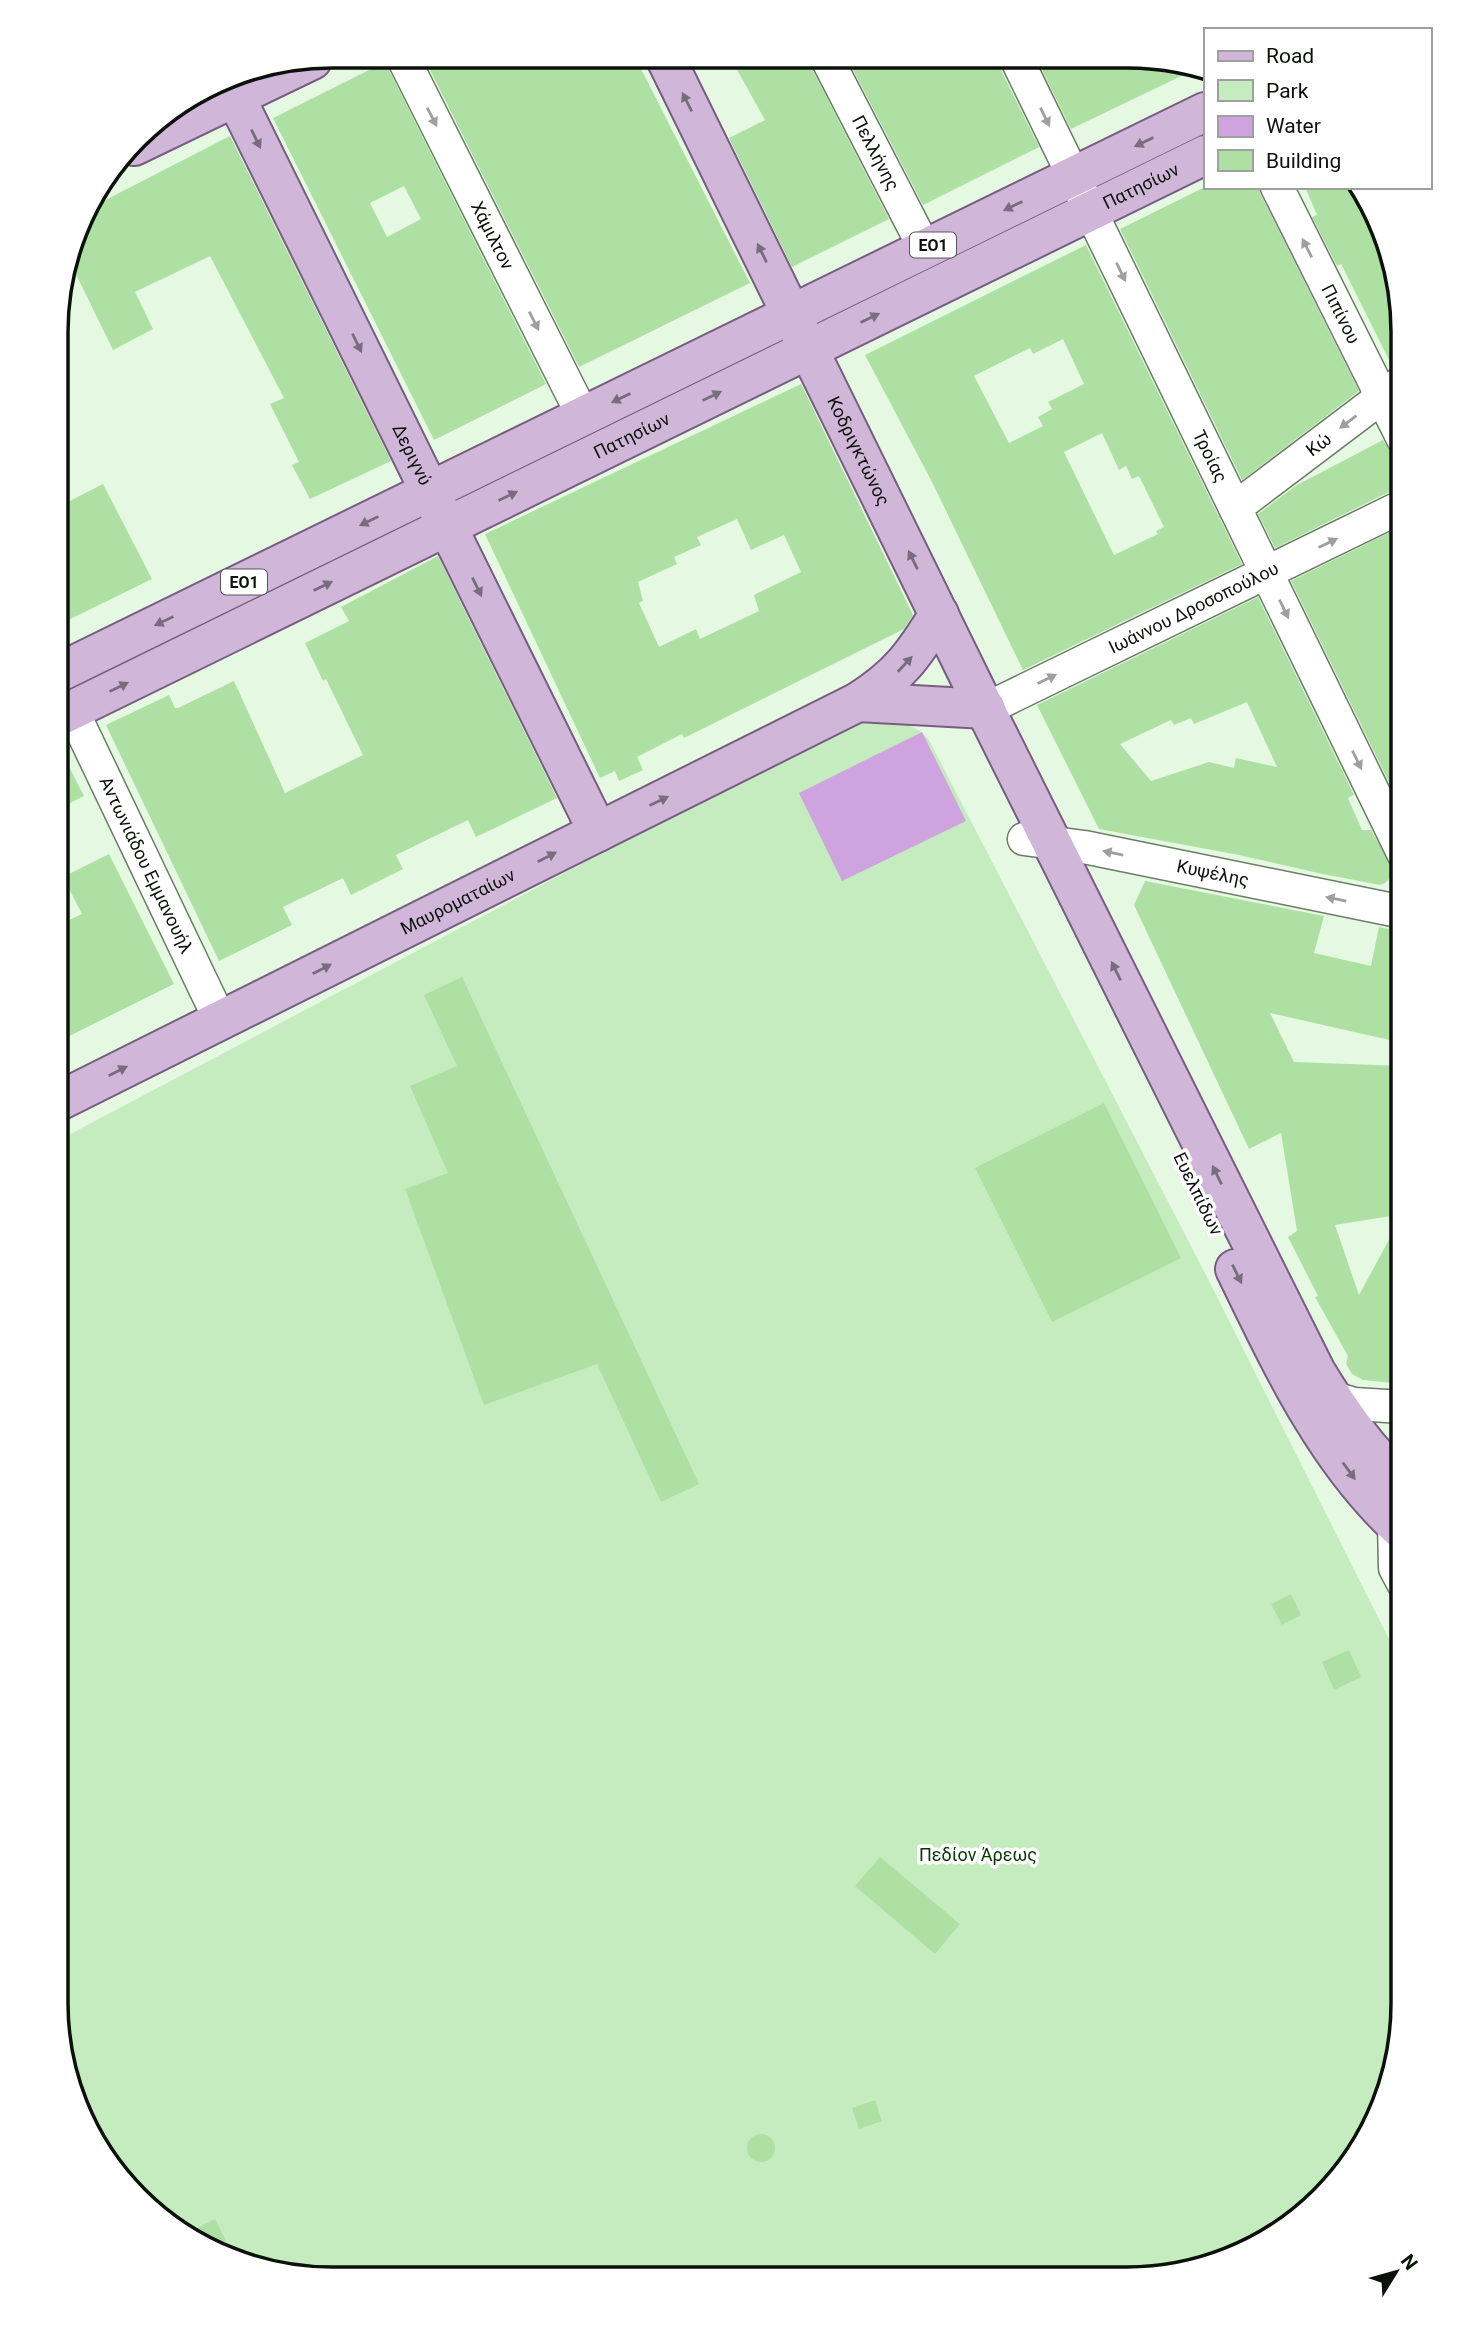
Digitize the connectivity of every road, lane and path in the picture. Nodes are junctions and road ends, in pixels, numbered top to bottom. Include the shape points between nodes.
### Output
1 (408, 68) edge
2 (670, 68) edge
3 (832, 68) edge
4 (1021, 68) edge
5 (242, 84) edge
6 (226, 91) edge
7 (1204, 112) edge
8 (171, 124) edge
9 (1204, 155) edge
10 (1074, 176) junction
11 (1278, 189) edge
12 (1091, 211) junction
13 (925, 249) junction
14 (792, 314) junction
15 (809, 349) junction
16 (1391, 387) edge
17 (1391, 390) edge
18 (583, 416) junction
19 (430, 491) junction
20 (1235, 508) junction
21 (1391, 512) edge
22 (447, 526) junction
23 (1266, 573) junction
24 (939, 614) junction
25 (68, 668) edge
26 (858, 702) junction
27 (972, 709) junction
28 (68, 712) edge
29 (68, 719) edge
30 (1391, 828) edge
31 (598, 832) junction
32 (1039, 842) junction
33 (1391, 910) edge
34 (220, 1020) junction
35 (68, 1096) edge
36 (1285, 1371) junction
37 (1332, 1399) junction
38 (1391, 1406) edge
39 (1391, 1472) edge
40 (1391, 1519) edge

1 -> 18 street, Χάμιλτον
14 -> 2 main road, Κοδριγκτώνος
3 - 13 street, Πελλήνης
4 -> 10 street, Τροίας
5 -> 19 main road, Δεριγνύ
6 - 8 main road
7 -> 10 main road, ΕΟ1
9 - 12 main road, Πατησίων / ΕΟ1
10 - 12 street, Τροίας
10 -> 13 main road, ΕΟ1
16 -> 11 street, Πιπίνου
15 -> 12 main road, Πατησίων / ΕΟ1
12 -> 20 street, Τροίας
13 - 14 main road, ΕΟ1
14 - 15 main road, Κοδριγκτώνος
14 -> 18 main road, ΕΟ1
22 -> 15 main road, Πατησίων / ΕΟ1
24 -> 15 main road, Κοδριγκτώνος
17 -> 20 street, Κώ
18 - 19 main road, ΕΟ1
19 - 22 main road, Δεριγνύ
19 -> 25 main road, ΕΟ1
20 - 23 street, Τροίας
23 -> 21 street, Ιωάννου Δροσοπούλου
28 -> 22 main road, Πατησίων / ΕΟ1
22 -> 31 main road, Δεριγνύ
27 -> 23 street, Ιωάννου Δροσοπούλου
23 -> 30 street, Τροίας
26 -> 24 main road, Μαυροματαίων via 906,664
24 - 27 main road, Κοδριγκτώνος
26 - 27 main road, Μαυροματαίων
31 -> 26 main road, Μαυροματαίων
27 - 32 main road, Κοδριγκτώνος
29 - 34 street, Αντωνιάδου Εμμανουήλ
34 -> 31 main road, Μαυροματαίων
33 -> 32 street, Κυψέλης via 1084,847
32 -> 36 main road, Ευελπίδων
37 -> 32 main road, Ευελπίδων
35 -> 34 main road, Μαυροματαίων
36 - 37 street via 1310,1390
36 -> 40 main road, Ευελπίδων via 1354,1479
37 - 38 street
37 - 39 main road, Ευελπίδων

